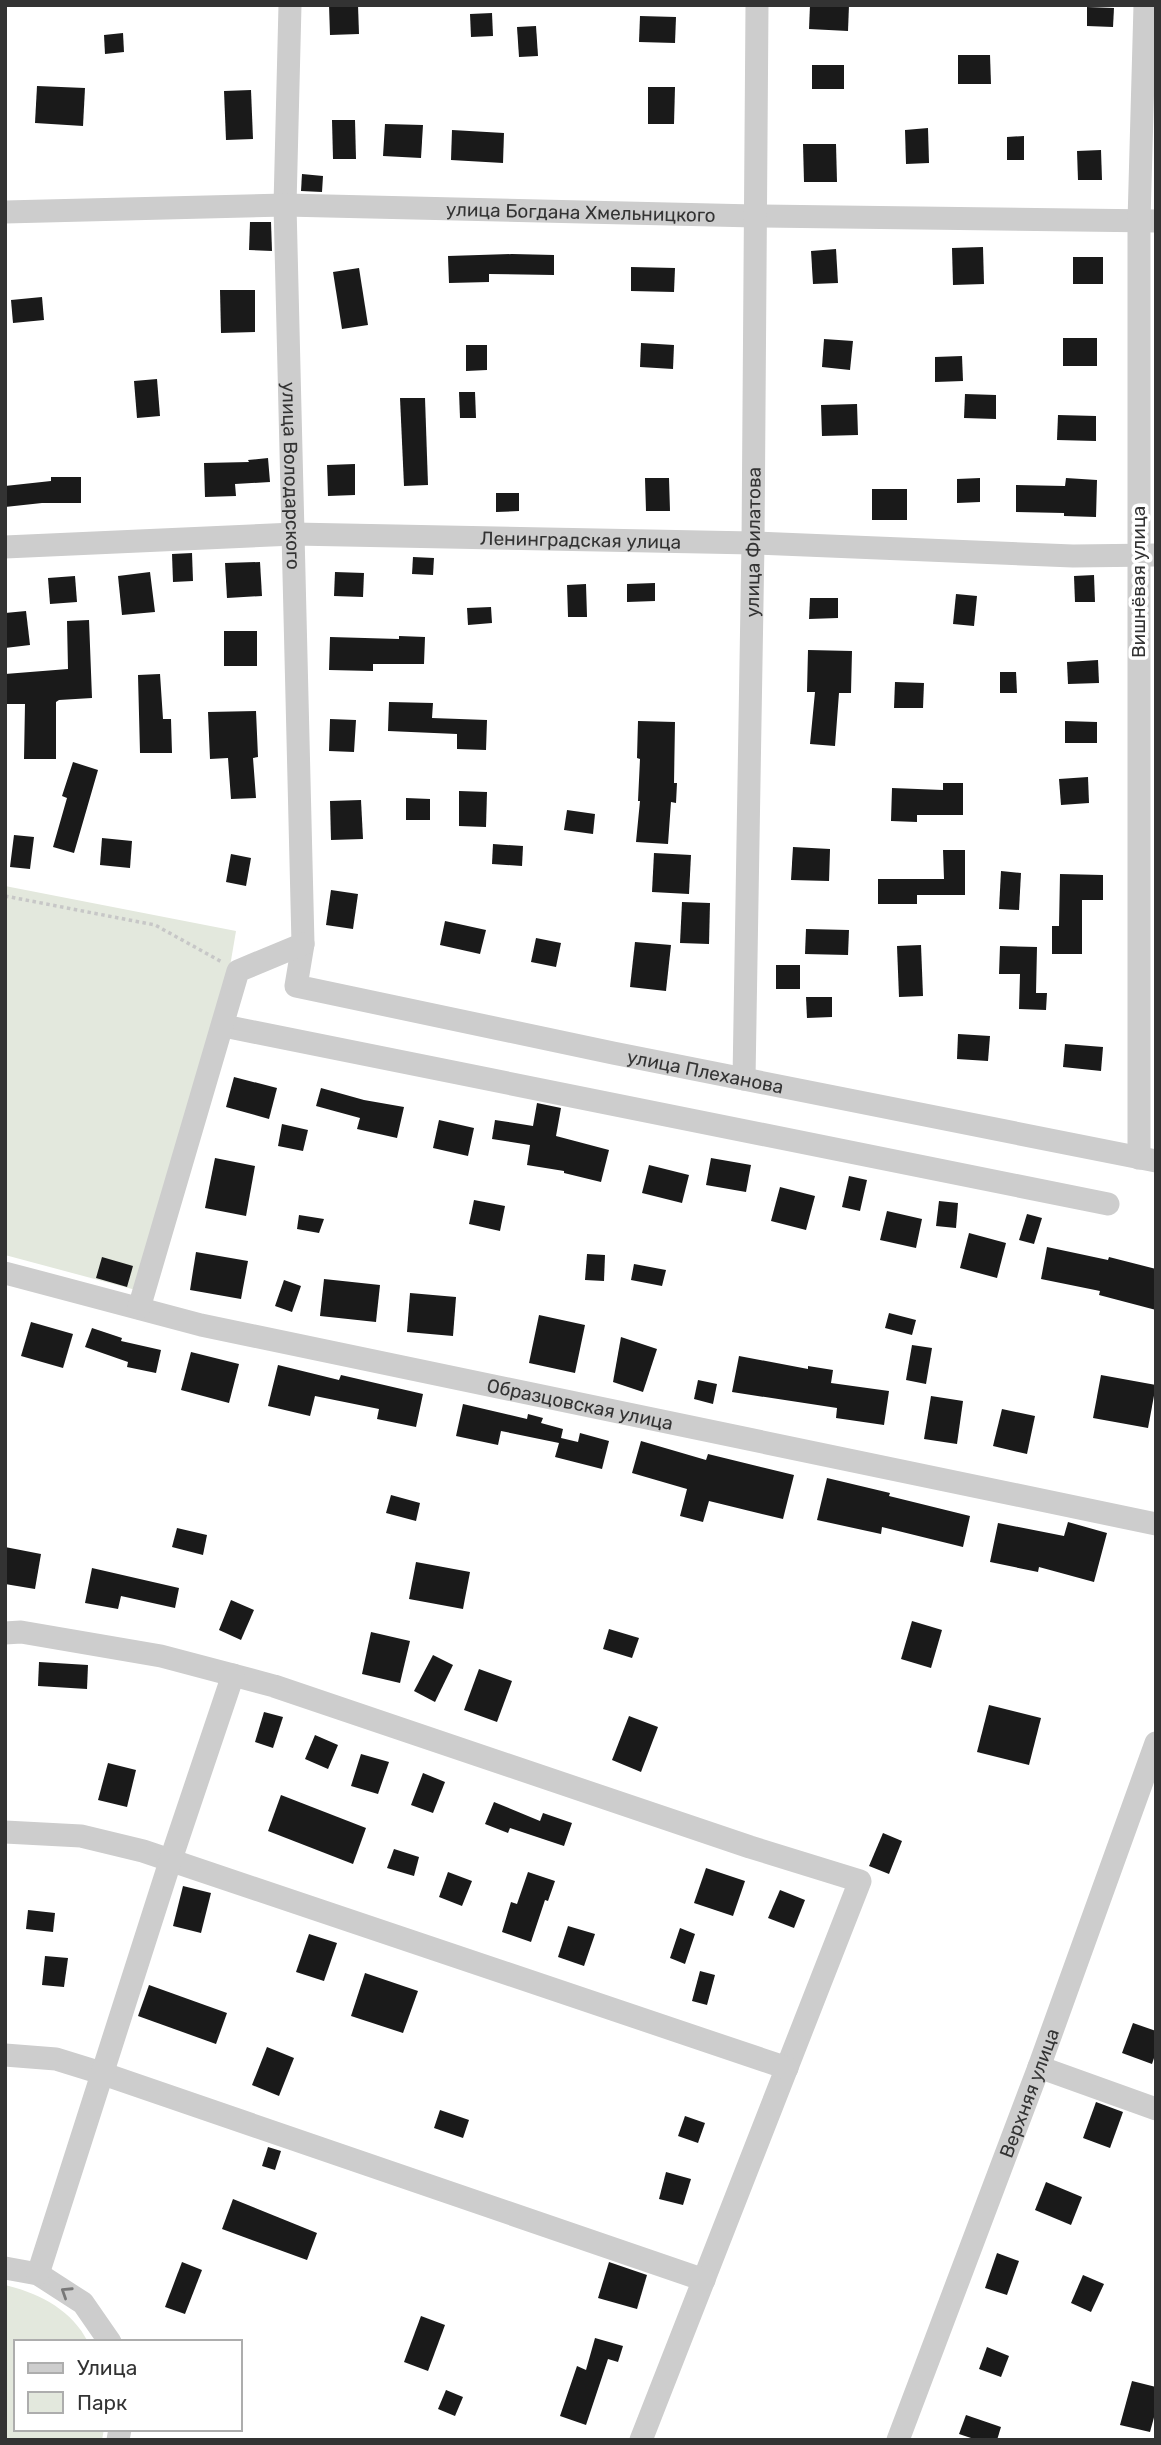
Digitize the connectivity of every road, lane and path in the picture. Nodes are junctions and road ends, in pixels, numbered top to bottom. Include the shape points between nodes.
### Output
1 (290, 5) edge
2 (757, 5) edge
3 (1144, 5) edge
4 (285, 205) junction
5 (5, 212) edge
6 (755, 216) junction
7 (1147, 221) edge
8 (294, 534) junction
9 (753, 543) junction
10 (5, 547) edge
11 (1147, 555) edge
12 (5, 896) edge
13 (303, 944) junction
14 (238, 971) junction
15 (224, 1026) junction
16 (744, 1079) junction
17 (1147, 1160) edge
18 (1108, 1204) dead end
19 (5, 1273) edge
20 (139, 1308) junction
21 (1156, 1524) edge
22 (5, 1633) edge
23 (233, 1675) junction
24 (1156, 1743) edge
25 (5, 1832) edge
26 (170, 1861) junction
27 (5, 2055) edge
28 (1039, 2067) junction
29 (787, 2068) junction
30 (100, 2073) junction
31 (1156, 2109) edge
32 (5, 2268) edge
33 (38, 2274) junction
34 (704, 2280) junction
35 (109, 2340) edge
36 (641, 2440) edge
37 (898, 2440) edge

1 - 4 street, улица Володарского
2 - 6 street, улица Филатова
3 - 7 street, Вишнёвая улица
4 - 5 street, улица Богдана Хмельницкого
4 - 6 street, улица Богдана Хмельницкого
4 - 8 street, улица Володарского
6 - 7 street, улица Богдана Хмельницкого
6 - 9 street, улица Филатова
7 - 11 street, Вишнёвая улица
8 - 9 street, Ленинградская улица
8 - 10 street, Ленинградская улица
8 - 13 street, улица Володарского
9 - 11 street, Ленинградская улица
9 - 16 street, улица Филатова
11 - 17 street, Вишнёвая улица
12 - 14 path via 156,925
13 - 14 street
13 - 16 street, улица Плеханова via 296,986
14 - 15 street
15 - 18 street
15 - 20 street
16 - 17 street, улица Плеханова
19 - 20 street, Образцовская улица
20 - 21 street, Образцовская улица via 215,1328
22 - 23 street via 161,1656
23 - 26 street
23 - 29 street via 860,1881
24 - 28 street, Верхняя улица
25 - 26 street via 80,1836
26 - 29 street
26 - 30 street
27 - 30 street via 55,2059
28 - 31 street
28 - 37 street, Верхняя улица
29 - 34 street
30 - 33 street
30 - 34 street
32 - 33 street
35 -> 33 street via 83,2303
34 - 36 street

